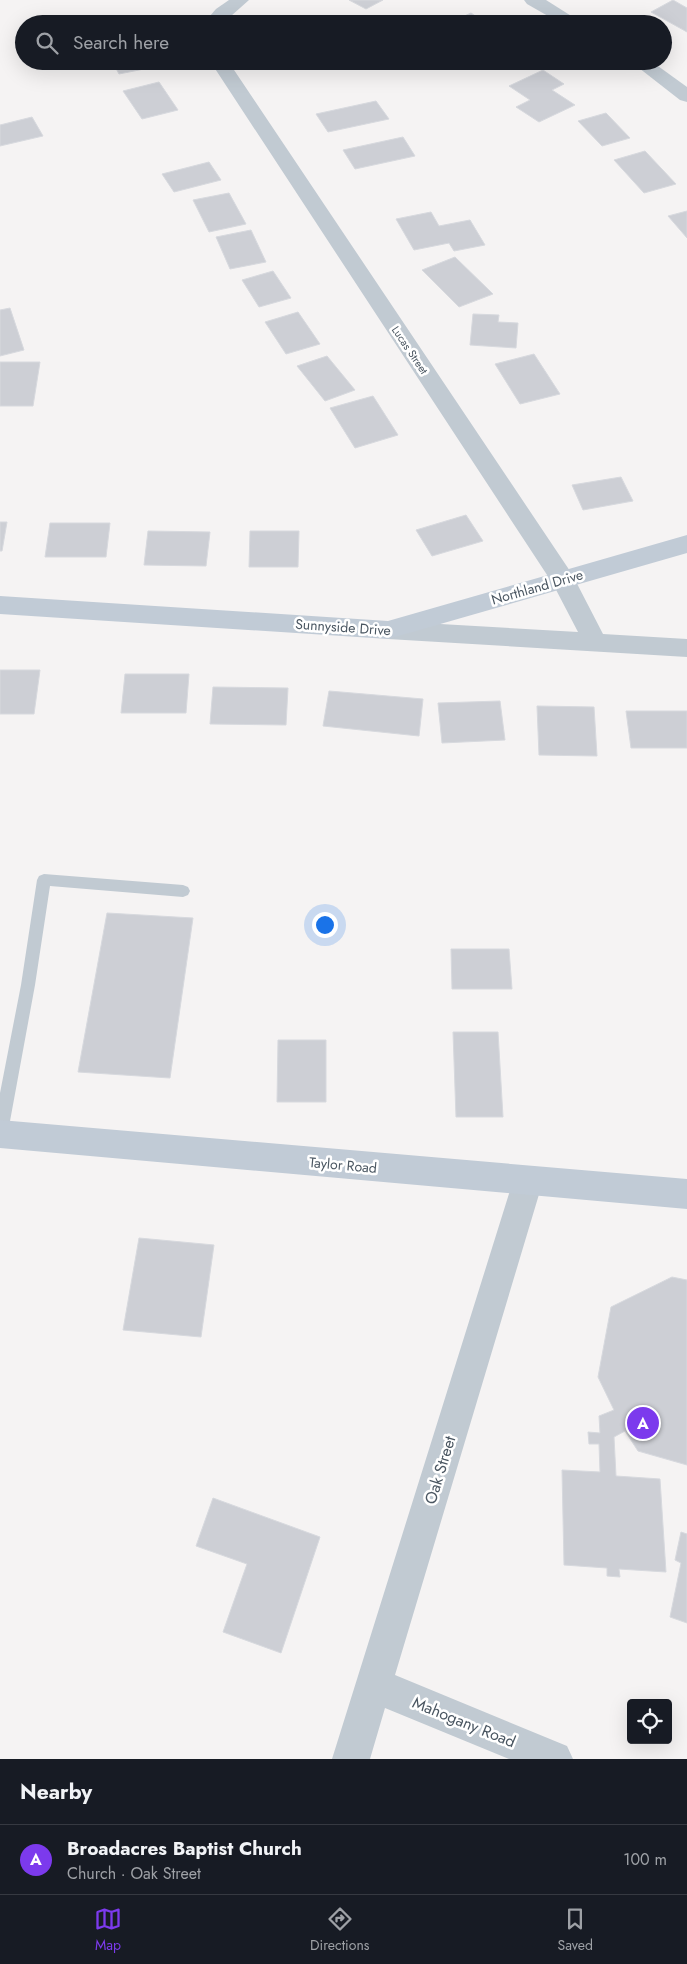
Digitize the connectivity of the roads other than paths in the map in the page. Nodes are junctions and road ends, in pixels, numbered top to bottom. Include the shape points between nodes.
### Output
1 (240, 0) edge
2 (533, 0) edge
3 (220, 15) edge
4 (559, 15) edge
5 (225, 70) edge
6 (651, 70) edge
7 (687, 96) edge
8 (687, 544) edge
9 (563, 580) junction
10 (0, 605) edge
11 (388, 630) junction
12 (594, 642) junction
13 (687, 648) edge
14 (183, 891) dead end
15 (0, 1133) edge
16 (528, 1181) junction
17 (687, 1194) edge
18 (374, 1685) junction
19 (351, 1759) edge
20 (554, 1759) edge

1 - 3 street
2 - 4 street
5 - 9 street, Lucas Street
6 - 7 street
8 - 9 street, Northland Drive
9 - 11 street, Northland Drive
9 - 12 street, Lucas Street
10 - 11 street, Sunnyside Drive
11 - 12 street, Sunnyside Drive
12 - 13 street, Sunnyside Drive
14 - 15 lane via 44,880
15 - 16 street, Taylor Road
16 - 17 street, Taylor Road
16 - 18 street, Oak Street
18 - 19 street, Oak Street
18 - 20 street, Mahogany Road

